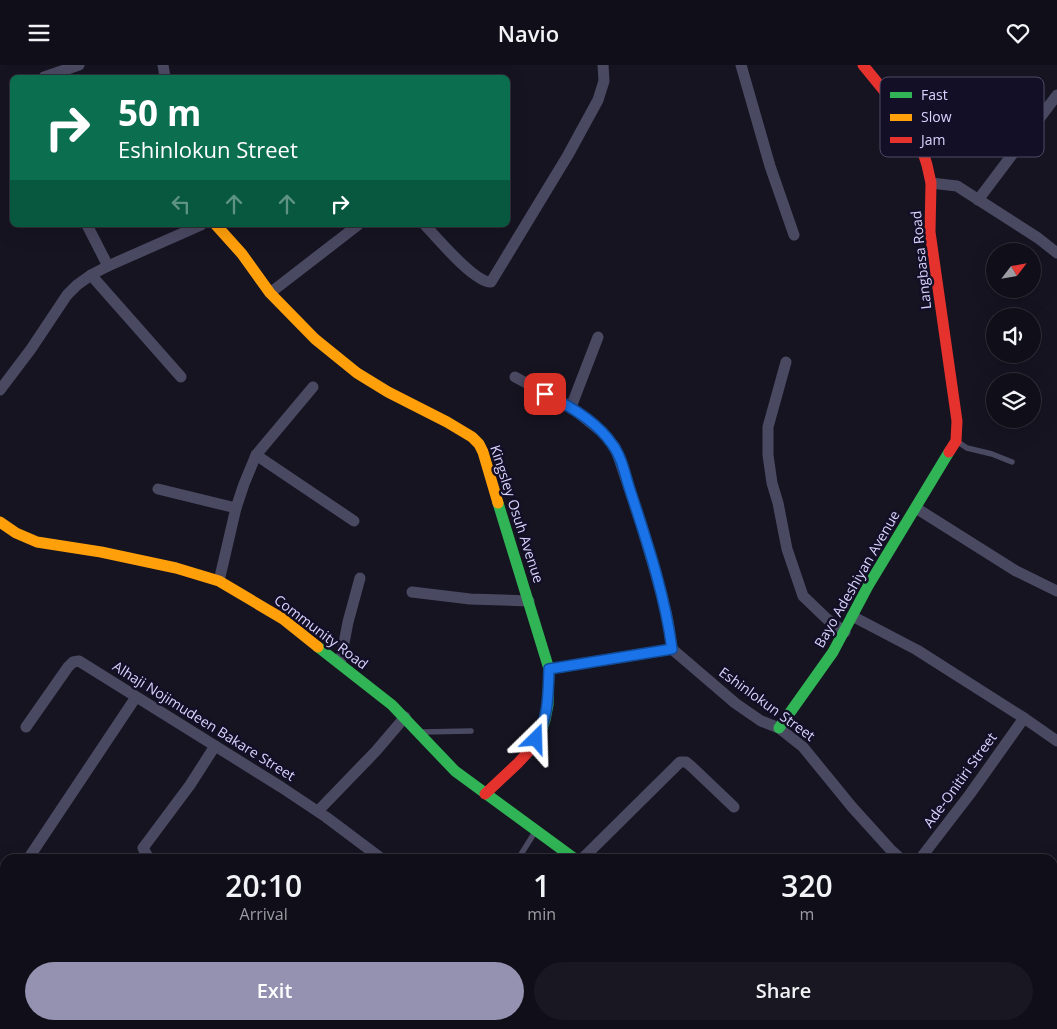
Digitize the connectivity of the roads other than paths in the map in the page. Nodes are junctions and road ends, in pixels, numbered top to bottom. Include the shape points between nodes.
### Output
1 (79, 65) edge
2 (603, 65) edge
3 (741, 65) edge
4 (863, 65) edge
5 (50, 75) edge
6 (880, 86) edge
7 (1057, 95) edge
8 (1044, 112) edge
9 (925, 157) edge
10 (1010, 157) edge
11 (931, 183) junction
12 (978, 200) junction
13 (88, 227) edge
14 (196, 227) edge
15 (218, 227) edge
16 (355, 227) edge
17 (427, 227) edge
18 (794, 235) dead end
19 (1057, 253) edge
20 (108, 266) junction
21 (91, 275) junction
22 (270, 293) junction
23 (598, 337) dead end
24 (786, 362) dead end
25 (181, 377) dead end
26 (514, 377) dead end
27 (1, 387) edge
28 (313, 387) dead end
29 (571, 407) junction
30 (956, 441) junction
31 (256, 455) junction
32 (1012, 462) dead end
33 (158, 489) dead end
34 (236, 508) junction
35 (916, 508) junction
36 (354, 521) dead end
37 (2, 529) edge
38 (360, 578) dead end
39 (219, 581) junction
40 (1057, 591) edge
41 (412, 592) dead end
42 (528, 601) junction
43 (852, 616) junction
44 (845, 632) junction
45 (672, 649) junction
46 (340, 664) junction
47 (549, 669) junction
48 (136, 697) junction
49 (405, 717) junction
50 (1024, 718) junction
51 (26, 727) dead end
52 (779, 728) junction
53 (471, 731) dead end
54 (417, 732) junction
55 (1057, 741) edge
56 (215, 746) junction
57 (485, 794) junction
58 (734, 807) dead end
59 (318, 811) junction
60 (536, 830) junction
61 (31, 854) edge
62 (146, 854) edge
63 (375, 854) edge
64 (521, 854) edge
65 (568, 854) edge
66 (587, 854) edge
67 (895, 854) edge
68 (924, 854) edge

1 - 5 street
2 - 17 street via 604,81 598,100 491,282 484,281 466,268
3 - 18 street
4 - 6 street, Langbasa Road
7 - 8 street
9 - 11 street, Langbasa Road
10 - 12 street
11 - 12 street via 958,187
11 - 30 street, Langbasa Road via 930,232 958,421
12 - 19 street
13 - 20 street
14 - 20 street
15 - 22 street, Kingsley Osuh Avenue
16 - 22 street
20 - 21 street
21 - 25 street
21 - 27 street via 67,295
22 - 42 street, Kingsley Osuh Avenue via 315,339 357,373 455,426 478,444 487,463
23 - 29 street
24 - 44 street via 768,427 772,483 786,549 803,596
26 - 29 street
28 - 31 street
29 - 45 street via 611,441 619,457 659,587
30 - 32 lane via 967,448
30 - 35 street, Bayo Adeshiyan Avenue
31 - 34 street
31 - 36 street
33 - 34 street
34 - 39 street
35 - 40 street via 1016,571
35 - 43 street, Bayo Adeshiyan Avenue
37 - 39 street, Community Road via 37,541 176,568
38 - 46 street
39 - 46 street, Community Road via 283,619
41 - 42 street
42 - 47 street, Kingsley Osuh Avenue
43 - 44 street, Bayo Adeshiyan Avenue
43 - 50 street via 917,650
44 - 52 street, Bayo Adeshiyan Avenue
45 - 47 street
45 - 52 street, Eshinlokun Street via 734,703 761,721
46 - 49 street, Community Road
47 - 57 street, Kingsley Osuh Avenue via 548,706 543,727 530,750
48 - 51 street, Alhaji Nojimudeen Bakare Street via 82,663 75,662 68,667
48 - 56 street, Alhaji Nojimudeen Bakare Street
48 - 61 street
49 - 54 street, Community Road
49 - 59 street
50 - 55 street
50 - 68 street, Ade-Onitiri Street
52 - 67 street, Eshinlokun Street via 803,747
53 - 54 lane
54 - 57 street, Community Road via 437,755
56 - 59 street, Alhaji Nojimudeen Bakare Street
56 - 62 street via 143,848
57 - 60 street, Community Road
58 - 66 street via 686,762 680,762
59 - 63 street, Alhaji Nojimudeen Bakare Street
60 - 64 lane
60 - 65 street, Community Road

